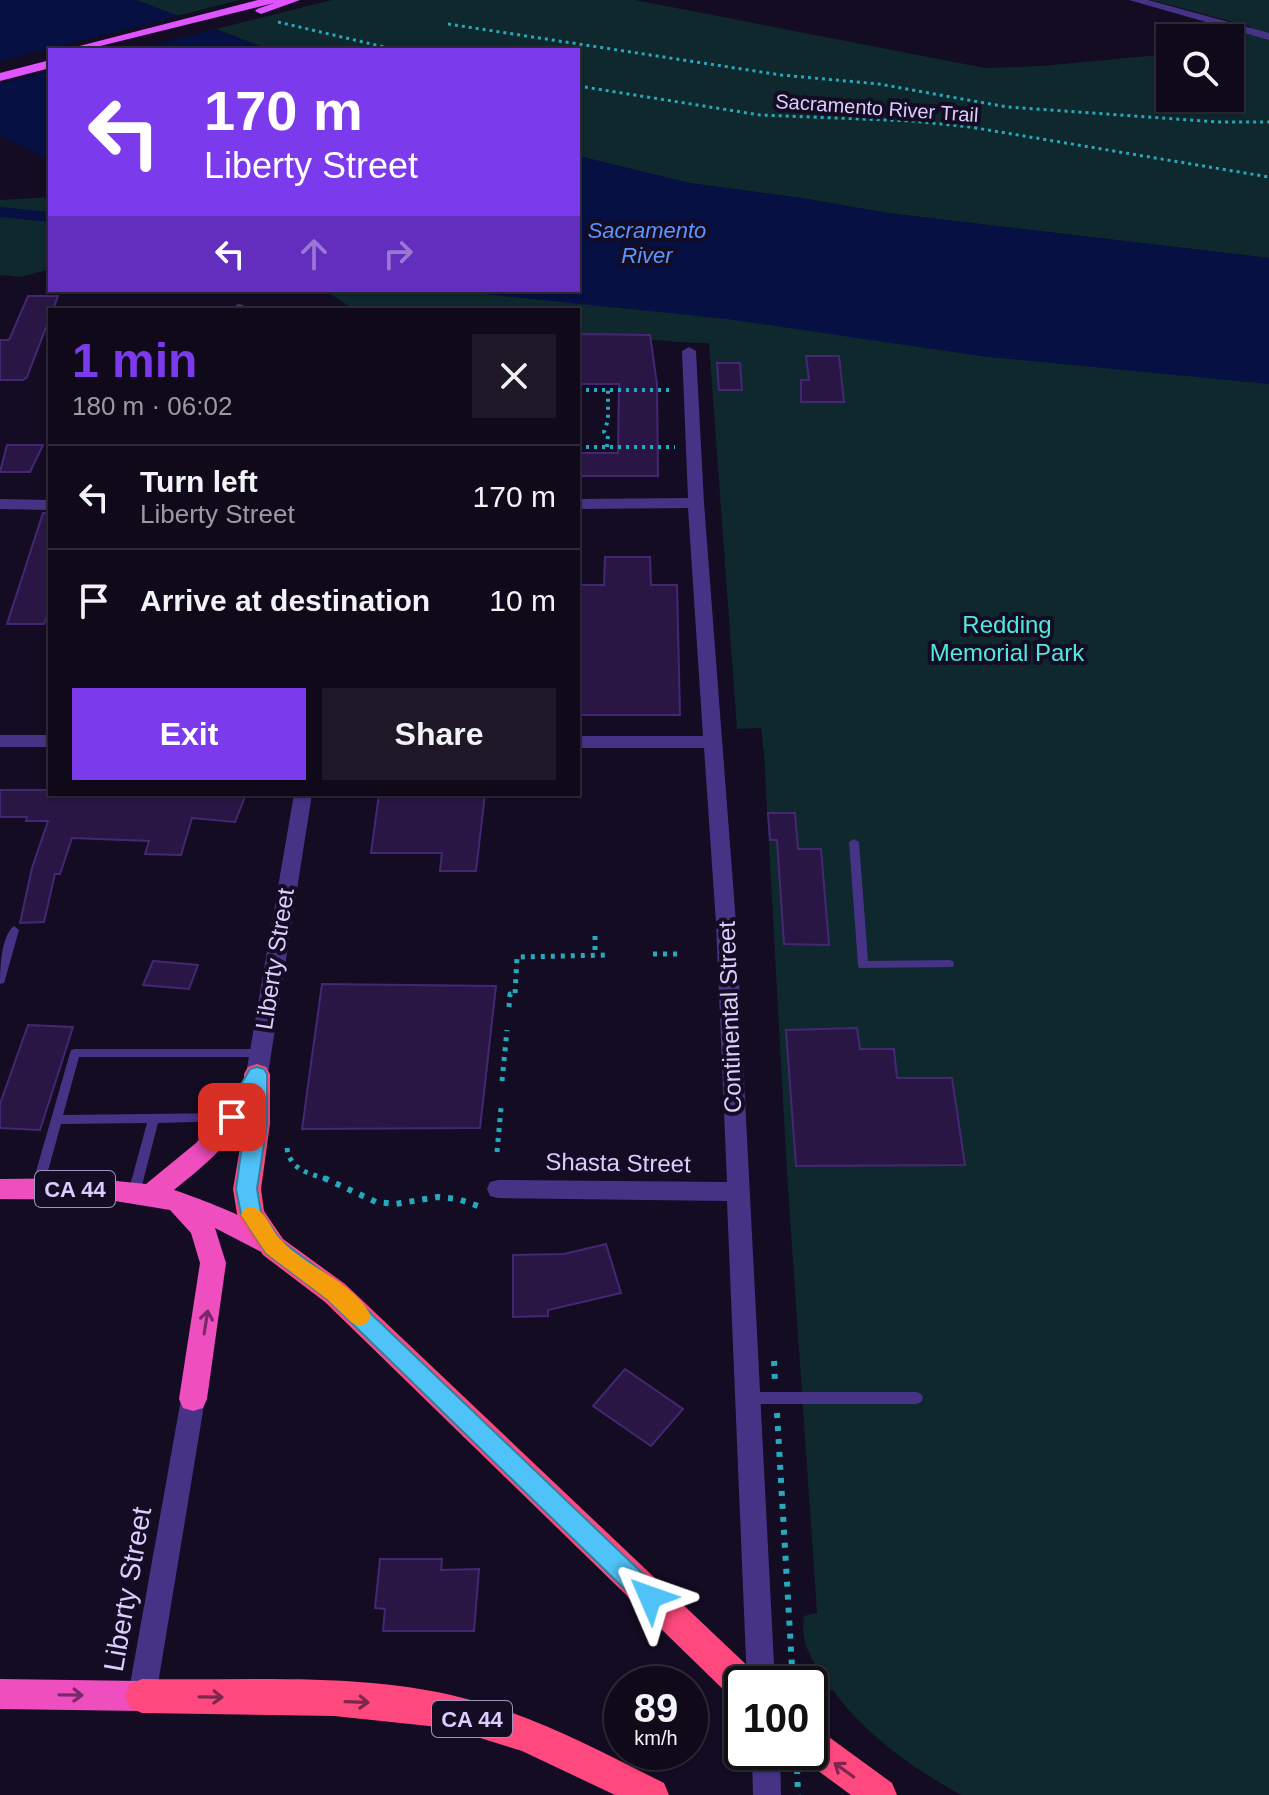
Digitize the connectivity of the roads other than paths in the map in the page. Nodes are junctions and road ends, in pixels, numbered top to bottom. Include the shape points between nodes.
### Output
1 (294, 0) edge
2 (1135, 0) edge
3 (273, 2) edge
4 (1269, 37) edge
5 (78, 48) edge
6 (113, 48) edge
7 (48, 56) edge
8 (48, 65) edge
9 (0, 68) edge
10 (0, 77) edge
11 (689, 351) dead end
12 (696, 503) junction
13 (0, 504) edge
14 (580, 504) edge
15 (48, 505) edge
16 (0, 741) edge
17 (48, 741) edge
18 (580, 742) edge
19 (713, 742) junction
20 (303, 796) edge
21 (854, 842) dead end
22 (14, 930) dead end
23 (949, 964) dead end
24 (0, 980) edge
25 (258, 1064) junction
26 (232, 1117) junction
27 (55, 1120) junction
28 (153, 1120) junction
29 (0, 1189) edge
30 (37, 1189) junction
31 (498, 1189) dead end
32 (737, 1192) junction
33 (153, 1196) junction
34 (273, 1247) junction
35 (747, 1398) junction
36 (917, 1398) dead end
37 (193, 1399) joint
38 (760, 1666) edge
39 (724, 1667) edge
40 (0, 1694) edge
41 (142, 1696) junction
42 (828, 1757) edge
43 (766, 1770) edge
44 (652, 1795) edge
45 (767, 1795) edge
46 (880, 1795) edge

1 - 3 main road
2 - 4 street
3 - 5 main road
3 - 6 main road
7 - 9 main road
8 - 10 main road
11 - 12 street, Continental Street
12 - 14 street
12 - 19 street, Continental Street
13 - 15 street
16 - 17 street
18 - 19 street
19 - 32 street, Continental Street
20 - 25 street, Liberty Street
21 - 23 lane via 863,965
22 - 24 lane
25 - 26 street, Liberty Street
25 - 27 lane via 75,1053
25 - 34 highway via 257,1124 247,1189 251,1214
26 - 28 lane
26 - 33 highway via 205,1150
27 - 28 lane
27 - 30 lane
28 - 33 lane
29 - 30 highway, CA 44
30 - 33 highway, CA 44
31 - 32 street, Shasta Street
32 - 35 street, Continental Street
33 - 34 highway, CA 44 via 239,1228
37 -> 33 highway via 213,1263 202,1228
34 - 39 highway, CA 44 via 335,1293
35 - 36 lane
35 - 38 street, Continental Street
37 - 41 street, Liberty Street
40 -> 41 highway, CA 44
41 -> 44 highway, CA 44 via 372,1702 449,1712 536,1742
46 -> 42 highway
43 - 45 street

